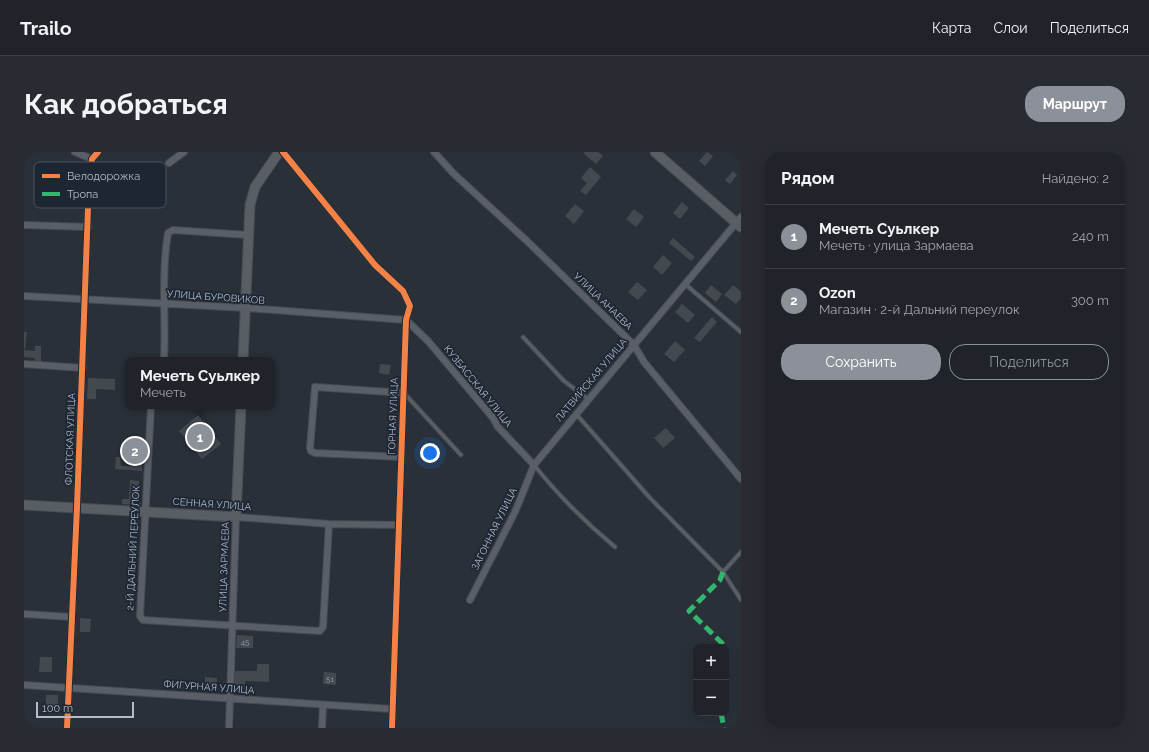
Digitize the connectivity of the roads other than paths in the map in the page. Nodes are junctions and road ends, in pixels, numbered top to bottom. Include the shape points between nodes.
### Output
1 (74, 152) edge
2 (98, 152) edge
3 (184, 152) edge
4 (279, 152) edge
5 (283, 152) edge
6 (434, 152) edge
7 (655, 152) edge
8 (92, 159) junction
9 (92, 162) edge
10 (169, 163) dead end
11 (88, 208) edge
12 (739, 223) edge
13 (24, 225) edge
14 (88, 227) junction
15 (248, 235) junction
16 (685, 284) junction
17 (24, 296) edge
18 (85, 299) junction
19 (164, 303) junction
20 (246, 308) junction
21 (406, 320) junction
22 (741, 332) edge
23 (523, 337) dead end
24 (634, 345) junction
25 (164, 357) edge
26 (243, 357) edge
27 (24, 364) edge
28 (82, 368) junction
29 (404, 393) junction
30 (588, 399) junction
31 (151, 409) edge
32 (241, 409) edge
33 (576, 413) junction
34 (460, 455) dead end
35 (401, 457) junction
36 (534, 465) junction
37 (741, 479) edge
38 (24, 505) edge
39 (77, 507) junction
40 (145, 511) junction
41 (236, 517) junction
42 (329, 524) junction
43 (399, 525) junction
44 (615, 547) dead end
45 (741, 552) edge
46 (723, 572) junction
47 (470, 600) dead end
48 (741, 600) edge
49 (24, 614) edge
50 (71, 617) junction
51 (233, 626) junction
52 (24, 685) edge
53 (68, 688) junction
54 (230, 698) junction
55 (323, 705) junction
56 (392, 709) junction
57 (66, 728) edge
58 (229, 728) edge
59 (322, 728) edge
60 (392, 728) edge

1 - 8 street
2 - 8 street
3 - 10 street
4 - 15 street via 252,195
5 - 21 street, ГОРНАЯ УЛИЦА via 374,265 403,291 410,306
6 - 24 street, УЛИЦА АНАЕВА
7 - 12 street
8 - 9 street, ФЛОТСКАЯ УЛИЦА
11 - 14 street, ФЛОТСКАЯ УЛИЦА
12 - 16 street, ЛАТВИЙСКАЯ УЛИЦА
13 - 14 street
14 - 18 street, ФЛОТСКАЯ УЛИЦА
15 - 19 street via 169,231
15 - 20 street
16 - 22 lane
16 - 24 street, ЛАТВИЙСКАЯ УЛИЦА
17 - 18 street, УЛИЦА БУРОВИКОВ
18 - 19 street, УЛИЦА БУРОВИКОВ
18 - 28 street, ФЛОТСКАЯ УЛИЦА
19 - 20 street, УЛИЦА БУРОВИКОВ
19 - 25 street
20 - 21 street, УЛИЦА БУРОВИКОВ
20 - 26 street
21 - 29 street, ГОРНАЯ УЛИЦА
21 - 36 street, КУЗБАССКАЯ УЛИЦА via 428,340 502,432
23 - 30 lane via 564,381
24 - 30 street, ЛАТВИЙСКАЯ УЛИЦА
24 - 37 street, УЛИЦА АНАЕВА via 644,362
27 - 28 street
28 - 39 street, ФЛОТСКАЯ УЛИЦА
29 - 34 lane
29 - 35 street, ГОРНАЯ УЛИЦА
29 - 35 street via 315,387 310,448 315,453
30 - 33 street, ЛАТВИЙСКАЯ УЛИЦА
31 - 40 street, 2-Й ДАЛЬНИЙ ПЕРЕУЛОК
32 - 41 street, УЛИЦА ЗАРМАЕВА
33 - 36 street, ЛАТВИЙСКАЯ УЛИЦА
33 - 46 lane via 650,498
35 - 43 street, ГОРНАЯ УЛИЦА
36 - 44 lane via 555,491
36 - 47 street, ЗАГОННАЯ УЛИЦА via 515,512
38 - 39 street, СЕННАЯ УЛИЦА
39 - 40 street, СЕННАЯ УЛИЦА
39 - 50 street, ФЛОТСКАЯ УЛИЦА
40 - 41 street, СЕННАЯ УЛИЦА
40 - 51 street, 2-Й ДАЛЬНИЙ ПЕРЕУЛОК via 142,619
41 - 42 street, СЕННАЯ УЛИЦА
41 - 51 street, УЛИЦА ЗАРМАЕВА
42 - 43 street, СЕННАЯ УЛИЦА
42 - 51 street, 2-Й ДАЛЬНИЙ ПЕРЕУЛОК via 322,630 318,632
43 - 56 street, ГОРНАЯ УЛИЦА
45 - 46 lane
46 - 48 lane
49 - 50 street
50 - 53 street, ФЛОТСКАЯ УЛИЦА
51 - 54 street, УЛИЦА ЗАРМАЕВА
52 - 53 street, ФИГУРНАЯ УЛИЦА
53 - 54 street, ФИГУРНАЯ УЛИЦА
53 - 57 street, ФЛОТСКАЯ УЛИЦА
54 - 55 street, ФИГУРНАЯ УЛИЦА
54 - 58 street, УЛИЦА ЗАРМАЕВА
55 - 56 street, ФИГУРНАЯ УЛИЦА
55 - 59 street
56 - 60 street, ГОРНАЯ УЛИЦА

